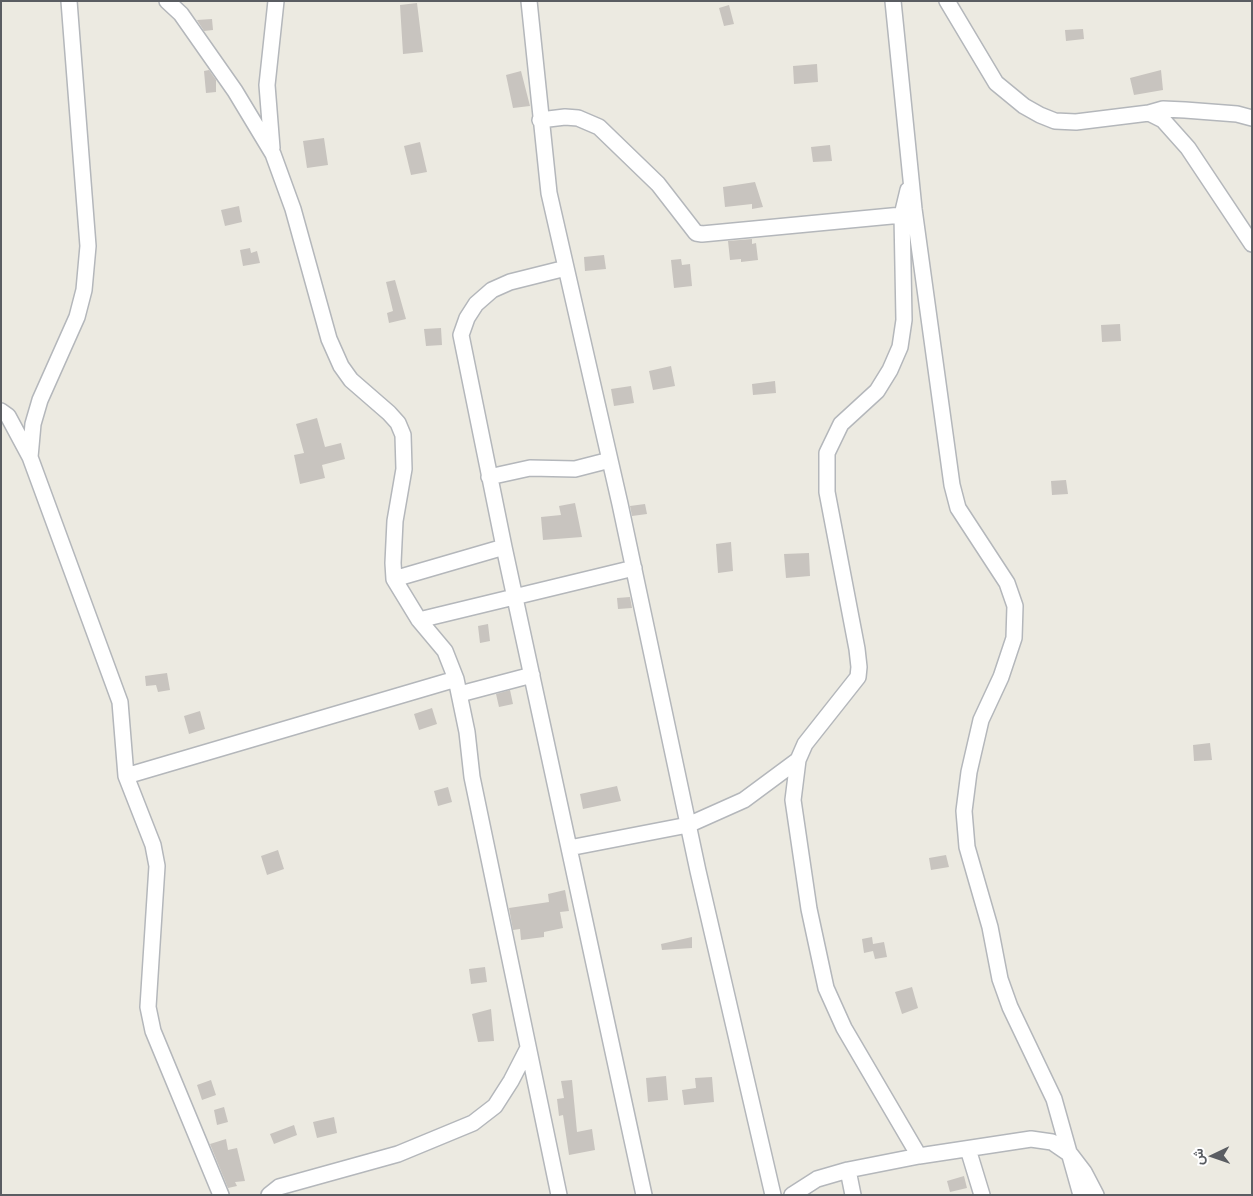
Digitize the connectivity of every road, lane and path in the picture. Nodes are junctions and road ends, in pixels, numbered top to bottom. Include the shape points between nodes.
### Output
1 (68, 1) edge
2 (167, 1) edge
3 (276, 1) edge
4 (529, 1) edge
5 (893, 1) edge
6 (947, 1) edge
7 (1149, 113) junction
8 (1252, 118) edge
9 (540, 120) junction
10 (273, 154) junction
11 (911, 182) junction
12 (902, 215) junction
13 (1252, 244) edge
14 (566, 268) junction
15 (1, 411) edge
16 (30, 457) junction
17 (610, 460) junction
18 (489, 476) junction
19 (504, 547) junction
20 (634, 568) junction
21 (394, 579) junction
22 (514, 596) junction
23 (419, 620) junction
24 (532, 675) junction
25 (458, 687) junction
26 (798, 760) junction
27 (126, 776) junction
28 (688, 825) junction
29 (569, 848) junction
30 (528, 1048) junction
31 (968, 1148) junction
32 (1071, 1155) junction
33 (919, 1156) junction
34 (848, 1170) junction
35 (221, 1195) edge
36 (269, 1195) edge
37 (559, 1195) edge
38 (644, 1195) edge
39 (773, 1195) edge
40 (792, 1195) edge
41 (853, 1195) edge
42 (982, 1195) edge
43 (1081, 1195) edge
44 (1096, 1195) edge

1 - 16 street via 88,246 77,317 40,400 33,424
2 - 10 street via 181,14 235,91
3 - 10 street via 267,85
4 - 9 street
5 - 11 street
6 - 7 street via 996,84 1040,115 1076,122
7 - 8 street via 1163,109 1185,110
7 - 13 street via 1164,120 1178,134
9 - 12 street via 578,118 599,127 658,184 696,233
9 - 14 street via 549,193
10 - 21 street via 293,209 328,339 351,380 389,413 403,435 404,469 395,521
11 - 12 street
11 - 32 street via 952,485 958,508 1007,583 1015,606 1014,638 981,720 969,772 964,811 967,847 990,927 1000,979 1054,1099
12 - 26 street via 905,291 900,347 877,391 841,424 827,452 827,492 860,668 858,677 805,744
14 - 17 street
14 - 18 street via 510,282 492,290 476,304 467,318 461,335
15 - 16 street via 8,416
16 - 27 street via 120,702
17 - 18 street via 581,468 530,468
17 - 20 street
18 - 19 street
19 - 21 street
19 - 22 street
20 - 22 street
20 - 28 street
21 - 23 street
22 - 23 street
22 - 24 street
23 - 25 street via 445,651
24 - 25 street
24 - 29 street
25 - 27 street
25 - 30 street via 472,776
26 - 28 street via 744,800
26 - 33 street via 793,800 800,858 826,988 844,1028
27 - 35 street via 153,845 157,866 148,1007 153,1031
28 - 29 street
28 - 39 street
29 - 38 street
30 - 36 street via 495,1106 473,1123 398,1154 279,1187
30 - 37 street
31 - 32 street via 1031,1139 1052,1142
31 - 33 street
31 - 42 street
32 - 43 street
32 - 44 street
33 - 34 street
34 - 40 street via 812,1181
34 - 41 street

